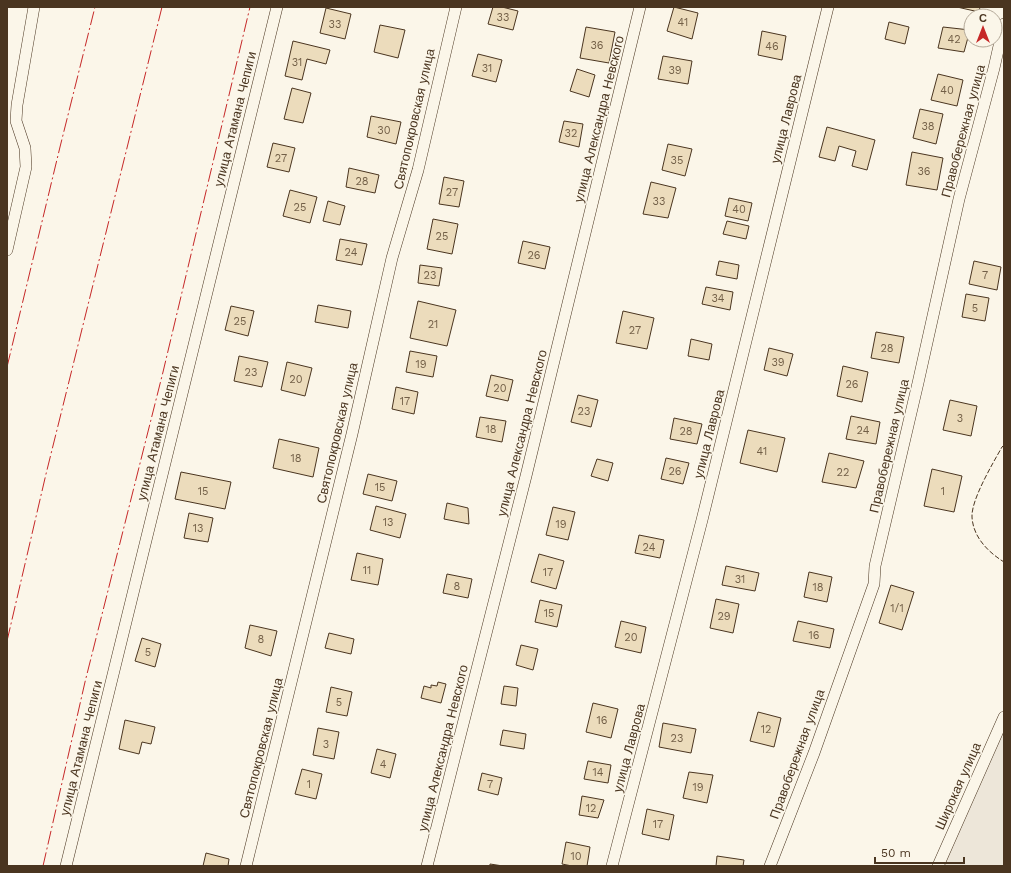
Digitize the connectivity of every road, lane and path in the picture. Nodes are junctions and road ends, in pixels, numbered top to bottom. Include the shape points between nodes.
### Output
1 (34, 7) edge
2 (277, 7) edge
3 (456, 7) edge
4 (640, 7) edge
5 (828, 7) edge
6 (1004, 24) edge
7 (7, 250) edge
8 (1004, 717) edge
9 (66, 866) edge
10 (246, 866) edge
11 (427, 866) edge
12 (612, 866) edge
13 (770, 866) edge
14 (938, 866) edge

1 - 7 street via 16,115 25,148 26,167
2 - 9 street, улица Атамана Чепиги
3 - 10 street, Святопокровская улица via 418,170 392,258 352,434
4 - 11 street, улица Александра Невского via 524,484
5 - 12 street, улица Лаврова via 702,520
6 - 13 street, Правобережная улица via 959,200 875,566 874,584 814,753
8 - 14 street, Широкая улица

